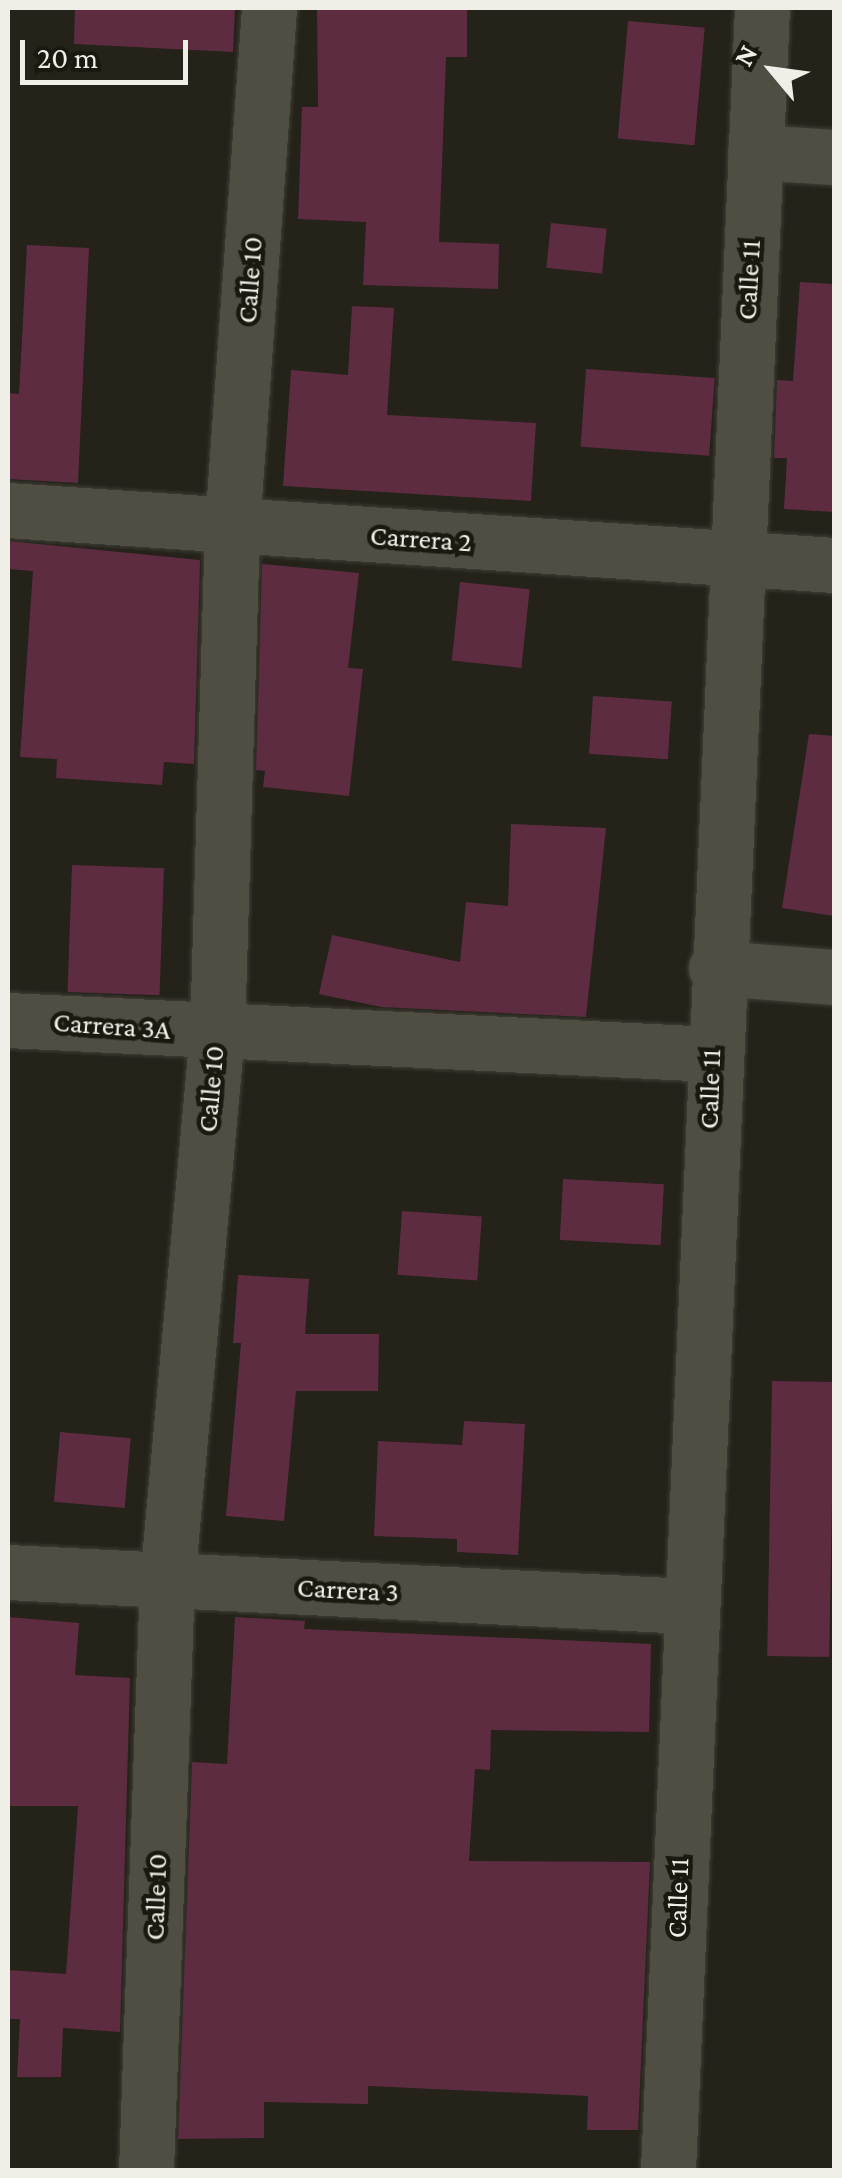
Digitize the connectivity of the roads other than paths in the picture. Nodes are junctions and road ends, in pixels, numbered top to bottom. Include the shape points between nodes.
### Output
1 (269, 8) edge
2 (762, 8) edge
3 (755, 152) junction
4 (834, 157) edge
5 (8, 510) edge
6 (232, 526) junction
7 (736, 559) junction
8 (834, 564) edge
9 (716, 968) junction
10 (834, 977) edge
11 (8, 1020) edge
12 (217, 1033) junction
13 (712, 1054) junction
14 (8, 1572) edge
15 (167, 1581) junction
16 (688, 1606) junction
17 (146, 2170) edge
18 (668, 2170) edge

1 - 6 street, Calle 10
2 - 3 street, Calle 11
3 - 4 street
3 - 7 street, Calle 11
5 - 6 street, Carrera 2
6 - 7 street, Carrera 2
6 - 12 street, Calle 10
7 - 8 street, Carrera 2
7 - 9 street, Calle 11
9 - 10 street
9 - 13 street, Calle 11
11 - 12 street, Carrera 3A
12 - 13 street, Carrera 3A
12 - 15 street, Calle 10
13 - 16 street, Calle 11
14 - 15 street, Carrera 3
15 - 16 street, Carrera 3
15 - 17 street, Calle 10
16 - 18 street, Calle 11

